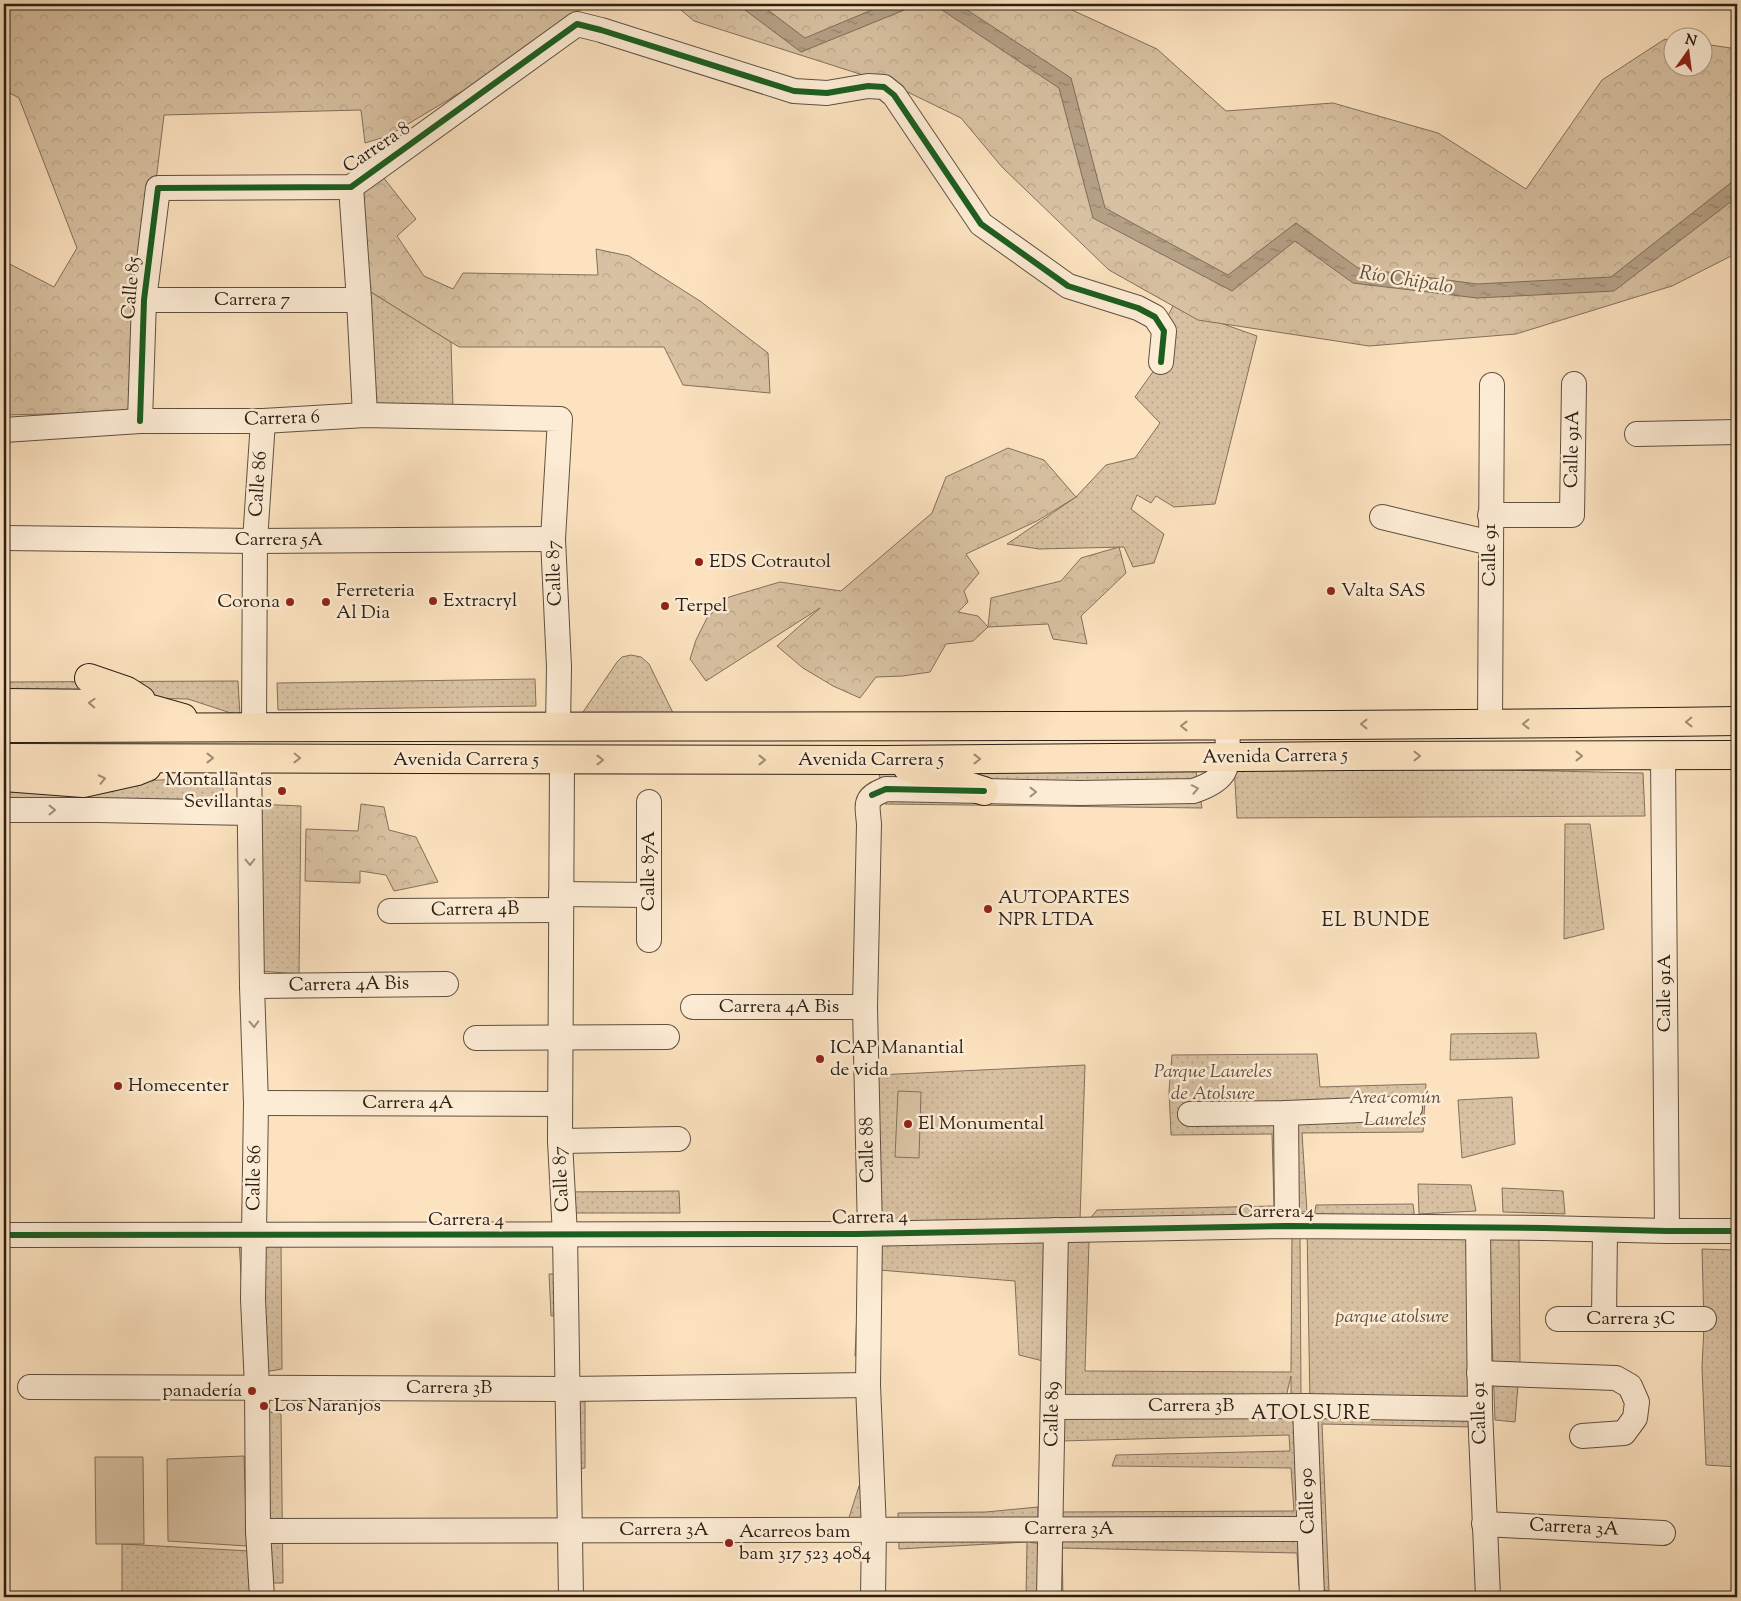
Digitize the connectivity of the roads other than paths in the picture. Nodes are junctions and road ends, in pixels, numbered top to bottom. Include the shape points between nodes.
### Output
1 (351, 187) junction
2 (158, 188) joint
3 (144, 300) junction
4 (359, 300) junction
5 (1161, 362) dead end
6 (1574, 384) dead end
7 (1492, 385) dead end
8 (365, 415) junction
9 (560, 419) joint
10 (140, 421) junction
11 (263, 421) junction
12 (4, 430) edge
13 (1737, 432) edge
14 (1637, 434) dead end
15 (1490, 515) junction
16 (1382, 518) dead end
17 (4, 538) edge
18 (553, 539) junction
19 (255, 541) junction
20 (1491, 543) junction
21 (89, 678) dead end
22 (4, 703) edge
23 (159, 711) junction
24 (1737, 721) edge
25 (1490, 724) junction
26 (1227, 725) junction
27 (208, 727) junction
28 (558, 727) junction
29 (4, 728) edge
30 (254, 728) junction
31 (1737, 755) edge
32 (1663, 756) junction
33 (172, 757) junction
34 (1228, 757) junction
35 (4, 758) edge
36 (249, 758) junction
37 (562, 760) junction
38 (884, 760) junction
39 (4, 777) edge
40 (984, 791) junction
41 (649, 802) dead end
42 (4, 810) edge
43 (249, 813) junction
44 (648, 895) junction
45 (561, 902) junction
46 (390, 911) dead end
47 (649, 940) dead end
48 (446, 984) dead end
49 (252, 986) junction
50 (693, 1007) dead end
51 (865, 1008) junction
52 (560, 1037) junction
53 (667, 1037) dead end
54 (476, 1038) dead end
55 (256, 1103) junction
56 (560, 1104) junction
57 (1410, 1108) dead end
58 (1286, 1113) junction
59 (1190, 1114) dead end
60 (678, 1139) dead end
61 (560, 1141) junction
62 (1287, 1226) junction
63 (1478, 1228) junction
64 (1056, 1230) junction
65 (1604, 1230) junction
66 (1667, 1231) junction
67 (1737, 1231) edge
68 (870, 1233) junction
69 (4, 1234) edge
70 (253, 1235) junction
71 (565, 1235) junction
72 (1558, 1319) dead end
73 (1604, 1319) junction
74 (1704, 1319) dead end
75 (1479, 1373) junction
76 (868, 1385) junction
77 (30, 1387) dead end
78 (257, 1387) junction
79 (568, 1389) junction
80 (1305, 1406) junction
81 (1053, 1407) junction
82 (1480, 1409) junction
83 (1582, 1436) dead end
84 (1484, 1524) junction
85 (1309, 1529) junction
86 (874, 1530) junction
87 (1050, 1530) junction
88 (258, 1531) junction
89 (570, 1531) junction
90 (1663, 1532) dead end
91 (262, 1597) edge
92 (571, 1597) edge
93 (873, 1597) edge
94 (1049, 1597) edge
95 (1312, 1597) edge
96 (1488, 1597) edge

1 - 2 street, Carrera 8
1 - 4 street
1 - 5 street, Carrera 8 via 577,24 794,91 827,93 868,86 884,87 894,95 981,224 1068,286 1155,316 1164,331
2 - 3 street, Calle 85
3 - 4 street, Carrera 7
3 - 10 street, Calle 85
4 - 8 street
6 - 15 street, Calle 91A via 1572,515
7 - 15 street, Calle 91
8 - 9 street, Carrera 6
8 - 11 street, Carrera 6
9 - 18 street, Calle 87
10 - 11 street, Carrera 6
10 - 12 street, Carrera 6
11 - 19 street, Calle 86
13 - 14 street
15 - 20 street, Calle 91
16 - 20 street
17 - 19 street, Carrera 5A
18 - 19 street, Carrera 5A
18 - 28 street, Calle 87 via 559,667
19 - 30 street, Calle 86
20 - 25 street, Calle 91
21 - 23 main road via 127,691
23 -> 22 main road, Avenida Carrera 5 via 102,703
23 - 27 main road, Avenida Carrera 5
24 -> 25 main road, Avenida Carrera 5
25 -> 26 main road, Avenida Carrera 5
26 -> 28 main road, Avenida Carrera 5
26 - 34 street
27 - 29 main road, Avenida Carrera 5
27 - 30 main road, Avenida Carrera 5
28 - 30 main road, Avenida Carrera 5
31 - 32 main road, Avenida Carrera 5
34 -> 32 main road, Avenida Carrera 5
32 - 66 street, Calle 91A
33 - 35 main road, Avenida Carrera 5
33 -> 36 main road, Avenida Carrera 5
39 -> 33 main road via 82,783 136,771
38 -> 34 main road, Avenida Carrera 5
40 -> 34 street via 1193,791 1209,786 1224,773
36 -> 37 main road, Avenida Carrera 5
36 - 43 street, Calle 86
37 -> 38 main road, Avenida Carrera 5
37 - 45 street, Calle 87
38 - 40 main road
40 - 51 street, Calle 88 via 886,789 867,801
41 - 44 street, Calle 87A
42 -> 43 street
43 -> 49 street, Calle 86
44 - 45 street, Carrera 4B
44 - 47 street, Calle 87A
45 - 46 street, Carrera 4B
45 - 52 street, Calle 87
48 - 49 street, Carrera 4A Bis
49 -> 55 street, Calle 86
50 - 51 street, Carrera 4A Bis
51 - 68 street, Calle 88
52 - 53 street
52 - 54 street
52 - 56 street, Calle 87
55 - 56 street, Carrera 4A
55 - 70 street, Calle 86
56 - 61 street, Calle 87
57 - 58 street
58 - 59 street
58 - 62 street
60 - 61 street
61 - 71 street, Calle 87
62 - 63 street, Carrera 4
62 - 64 street, Carrera 4
63 - 65 street, Carrera 4
63 - 75 street, Calle 91
64 - 68 street, Carrera 4
64 - 81 street, Calle 89
65 - 66 street, Carrera 4
65 - 73 street
66 - 67 street, Carrera 4
68 - 71 street, Carrera 4
68 - 76 street, Calle 88
69 - 70 street, Carrera 4
70 - 71 street, Carrera 4
70 - 78 street, Calle 86
71 - 79 street, Calle 87
72 - 73 street, Carrera 3C
73 - 74 street, Carrera 3C
75 - 82 street, Calle 91
75 - 83 street via 1616,1378 1630,1386 1637,1402 1635,1418 1624,1433
76 - 79 street, Carrera 3B
76 - 86 street, Calle 88
77 - 78 street, Carrera 3B
78 - 79 street, Carrera 3B
78 - 88 street, Calle 86
79 - 89 street, Calle 87
80 - 81 street, Carrera 3B
80 - 82 street, Carrera 3B
80 - 85 street, Calle 90
81 - 87 street, Calle 89
82 - 84 street, Calle 91
84 - 90 street, Carrera 3A
84 - 96 street, Calle 91
85 - 87 street, Carrera 3A
85 - 95 street, Calle 90
86 - 87 street, Carrera 3A
86 - 89 street, Carrera 3A
86 - 93 street, Calle 88
87 - 94 street, Calle 89
88 - 89 street, Carrera 3A
88 - 91 street, Calle 86
89 - 92 street, Calle 87

